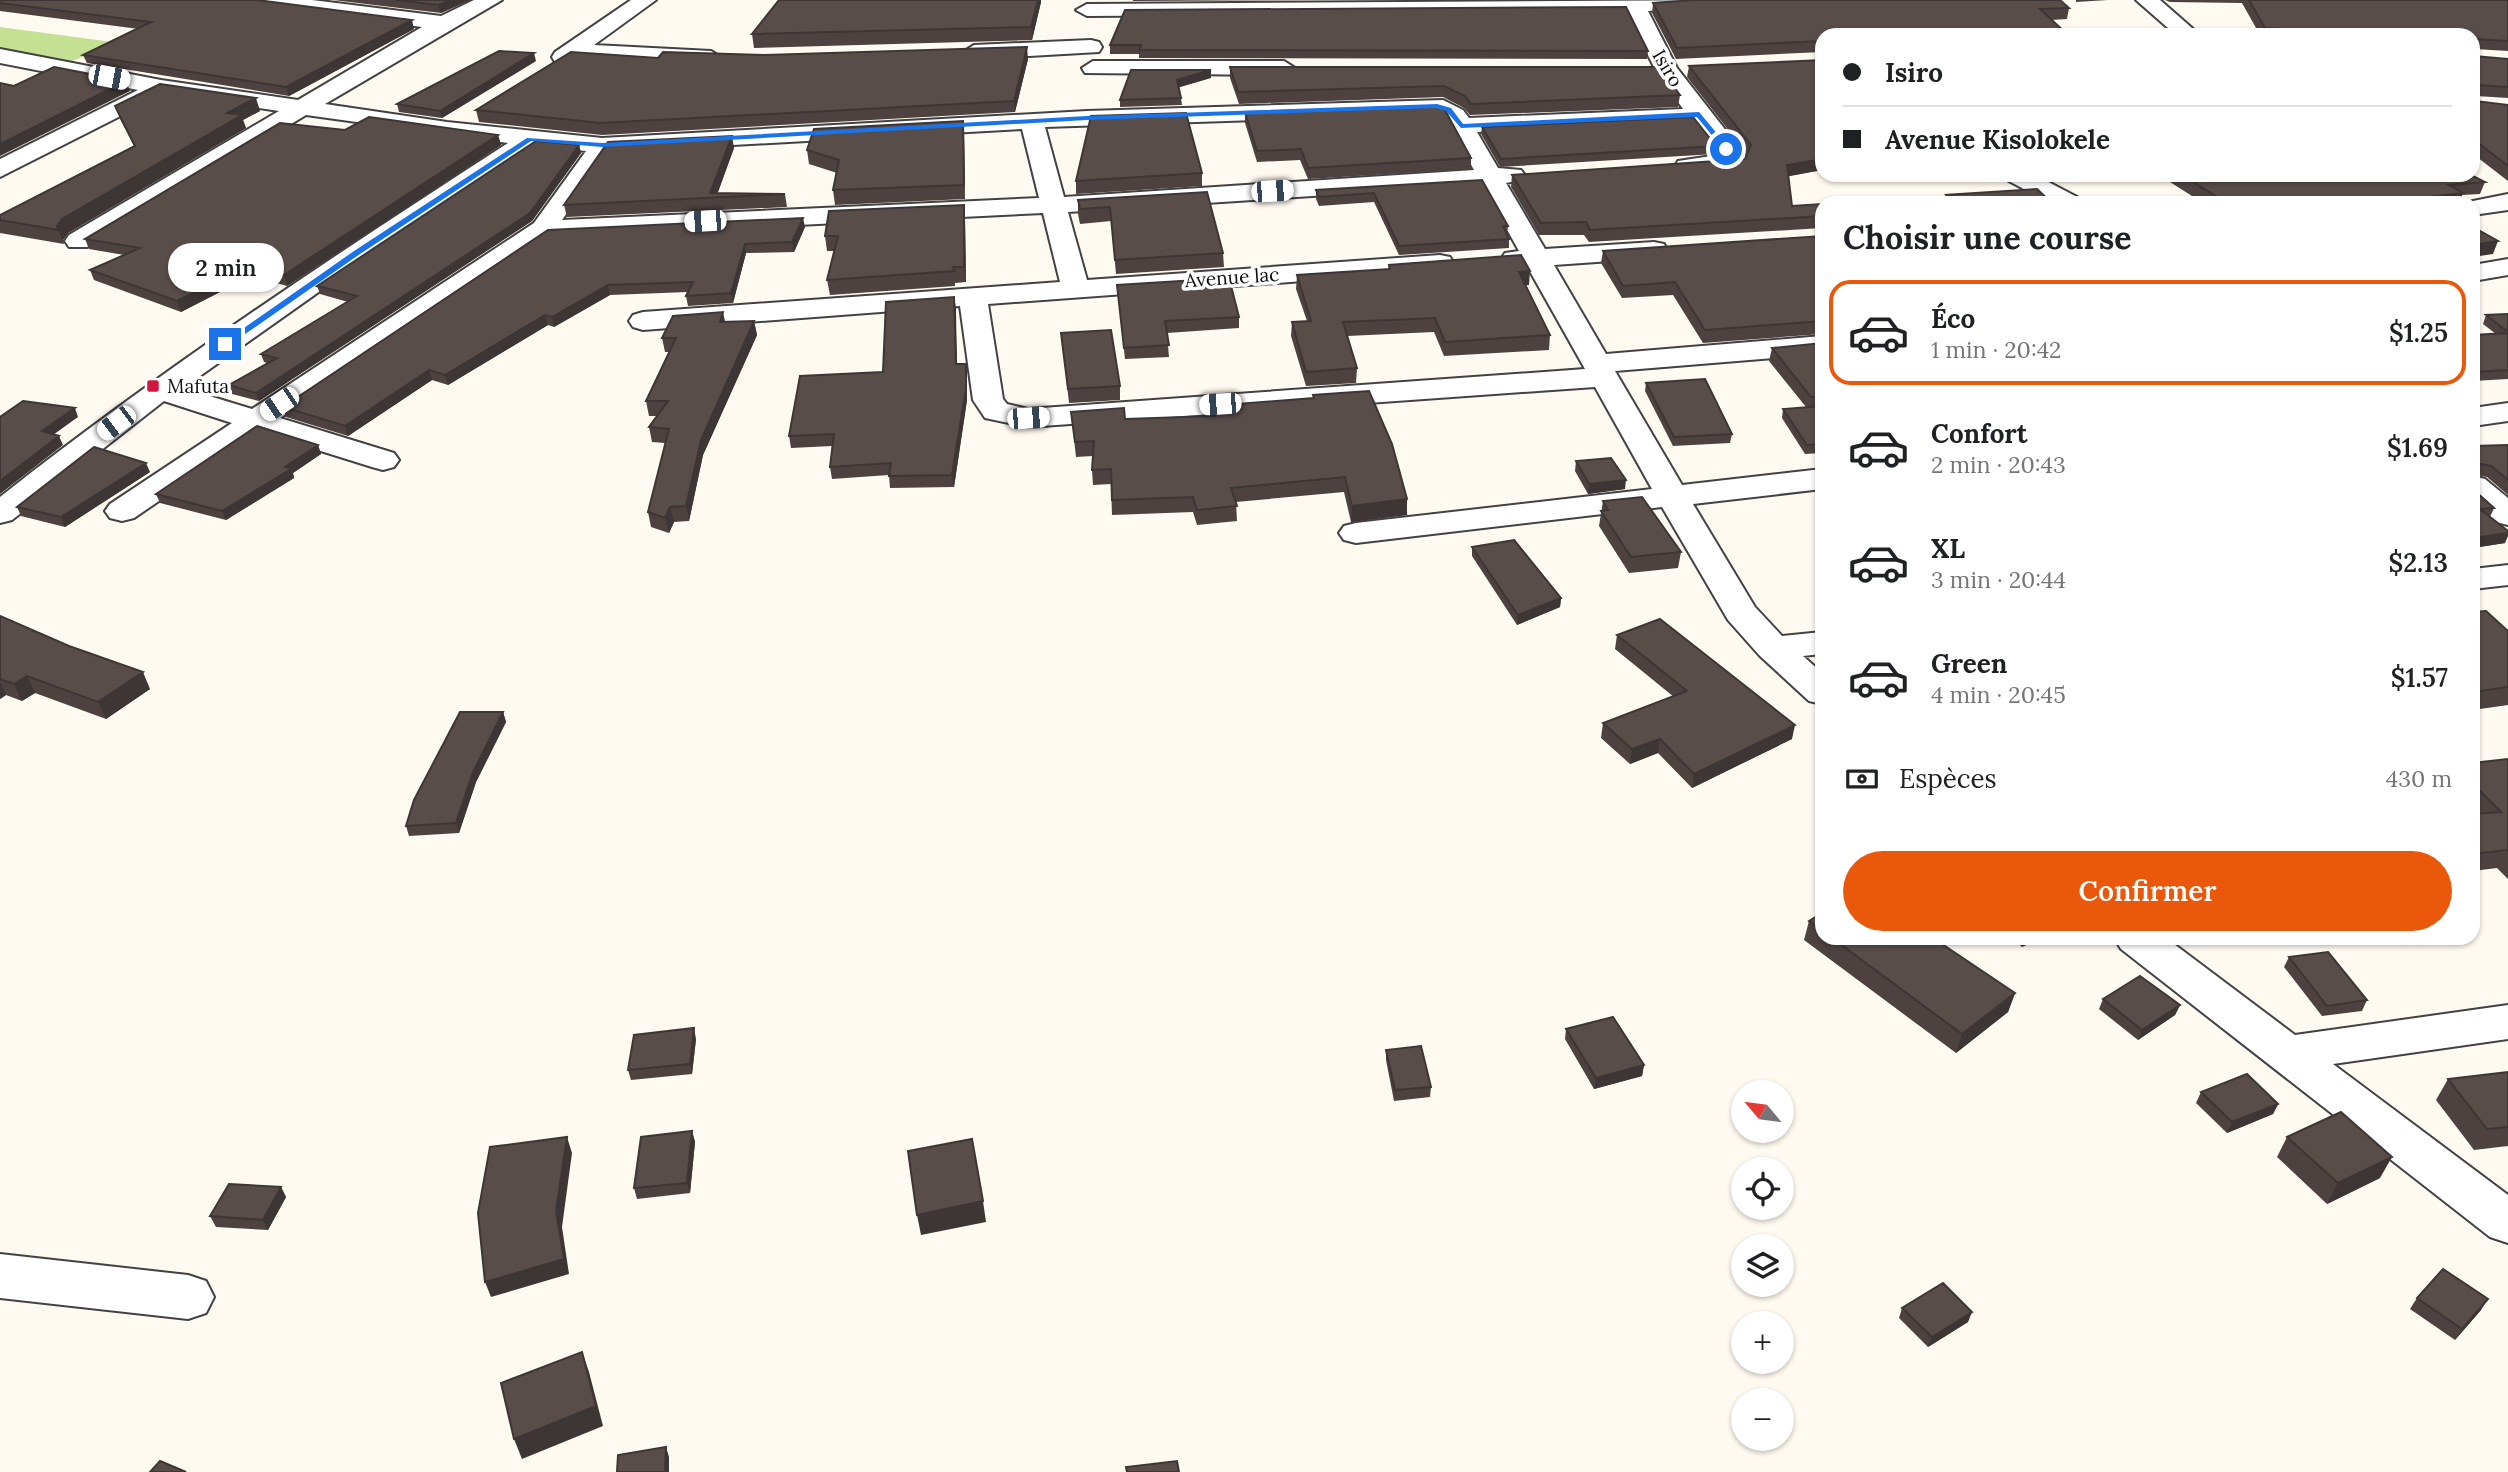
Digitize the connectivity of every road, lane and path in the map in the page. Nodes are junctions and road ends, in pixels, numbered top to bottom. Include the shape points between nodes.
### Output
1 (491, 0) edge
2 (645, 0) edge
3 (1722, 0) edge
4 (2147, 0) edge
5 (270, 1) edge
6 (1634, 3) edge
7 (1087, 5) edge
8 (444, 23) junction
9 (2181, 28) edge
10 (573, 51) junction
11 (947, 53) edge
12 (736, 57) edge
13 (2, 58) edge
14 (1092, 58) junction
15 (1692, 67) edge
16 (1303, 68) edge
17 (1638, 68) edge
18 (1665, 69) junction
19 (539, 72) edge
20 (160, 87) junction
21 (306, 106) junction
22 (482, 107) edge
23 (1699, 114) junction
24 (1087, 118) junction
25 (1032, 122) junction
26 (1461, 126) junction
27 (447, 129) junction
28 (530, 139) junction
29 (602, 145) junction
30 (1664, 167) edge
31 (0, 169) edge
32 (1543, 174) edge
33 (1490, 177) junction
34 (2030, 182) edge
35 (2057, 196) edge
36 (2508, 202) edge
37 (1054, 205) junction
38 (2480, 206) edge
39 (543, 229) junction
40 (78, 241) dead end
41 (1686, 247) edge
42 (1535, 257) junction
43 (1493, 260) edge
44 (1465, 262) edge
45 (2508, 267) edge
46 (2480, 272) edge
47 (1075, 288) junction
48 (973, 296) junction
49 (643, 321) dead end
50 (1815, 346) edge
51 (1601, 370) junction
52 (159, 390) junction
53 (2508, 412) edge
54 (2480, 416) edge
55 (256, 420) junction
56 (383, 460) dead end
57 (1815, 480) edge
58 (2480, 492) edge
59 (1673, 498) junction
60 (122, 511) dead end
61 (0, 513) edge
62 (2508, 515) edge
63 (1356, 533) dead end
64 (2508, 575) edge
65 (2480, 578) edge
66 (1815, 644) edge
67 (1773, 648) junction
68 (1815, 687) edge
69 (2145, 945) edge
70 (2508, 1022) edge
71 (2289, 1053) junction
72 (2508, 1223) edge
73 (0, 1276) edge
74 (188, 1297) dead end

1 - 8 street
2 - 10 street
3 - 6 street
4 - 9 street
5 - 8 street
6 - 7 street
6 - 18 street, Isiro
7 - 14 street
8 - 21 street
10 - 12 street
10 - 19 street
11 - 14 street
13 - 20 street
14 - 16 street
14 - 24 street
15 - 18 street
17 - 18 street
18 - 23 street, Isiro
20 - 21 street
20 - 31 street
21 - 27 street
21 - 40 street
22 - 27 street
23 - 26 street
23 - 30 street, Isiro via 1735,158 1734,163
24 - 25 street
24 - 26 street via 1437,106 1448,109
25 - 29 street
25 - 37 street
26 - 33 street
27 - 28 street
28 - 29 street
28 - 52 street
29 - 39 street
32 - 33 street
33 - 37 street
33 - 42 street
34 - 35 street
36 - 38 street
37 - 39 street
37 - 47 street
39 - 55 street
41 - 42 street
42 - 43 street
42 - 51 street
44 - 47 street, Avenue lac
45 - 46 street
47 - 48 street, Avenue lac
48 - 49 street, Avenue lac
48 - 51 street via 988,400 996,411 1028,418
50 - 51 street
51 - 59 street
52 - 55 street
52 - 61 street
53 - 54 street
55 - 56 street
55 - 60 street
57 - 59 street
58 - 62 street
59 - 63 street
59 - 67 street via 1741,612
64 - 65 street
66 - 67 street
67 - 68 street
69 - 71 street
70 - 71 street
71 - 72 street
73 - 74 street

